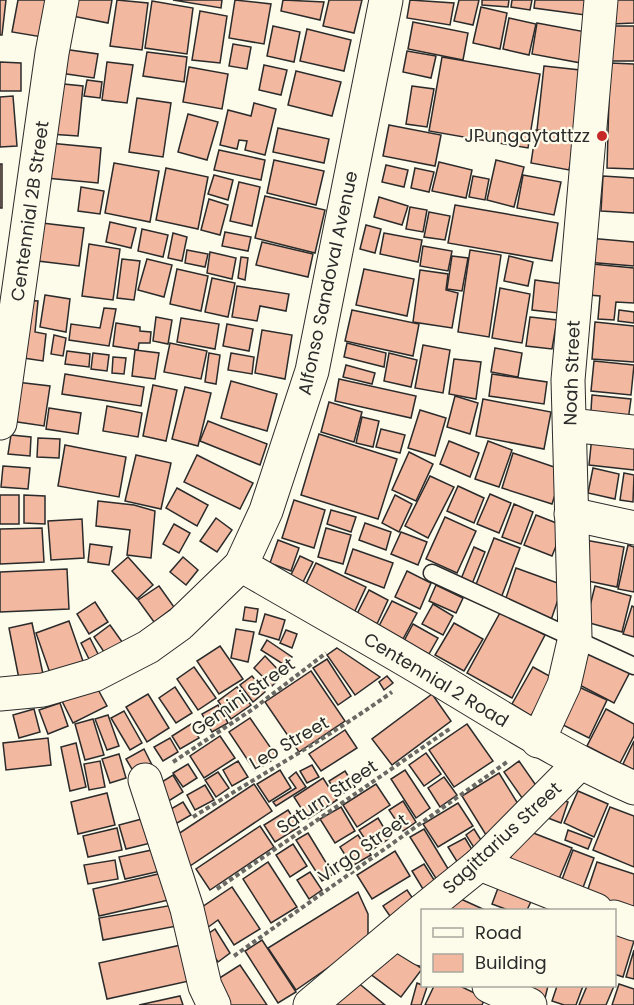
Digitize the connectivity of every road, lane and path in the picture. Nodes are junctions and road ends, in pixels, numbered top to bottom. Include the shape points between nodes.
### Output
1 (62, 0) edge
2 (386, 0) edge
3 (601, 0) edge
4 (0, 423) edge
5 (570, 425) junction
6 (634, 432) edge
7 (571, 514) junction
8 (634, 528) edge
9 (241, 565) junction
10 (432, 573) dead end
11 (353, 631) junction
12 (575, 637) junction
13 (634, 666) edge
14 (423, 669) junction
15 (0, 694) edge
16 (483, 707) junction
17 (538, 741) junction
18 (579, 764) junction
19 (145, 780) joint
20 (634, 788) edge
21 (165, 836) junction
22 (480, 864) junction
23 (187, 909) junction
24 (425, 909) edge
25 (593, 909) edge
26 (421, 915) edge
27 (616, 917) edge
28 (634, 924) edge
29 (409, 941) edge
30 (491, 987) edge
31 (209, 991) edge
32 (310, 1005) edge
33 (530, 1005) edge

1 - 4 street, Centennial 2B Street
2 - 9 street, Alfonso Sandoval Avenue via 312,372 266,511
3 - 5 street, Noah Street via 568,380
5 - 6 street
5 - 7 street, Noah Street
7 - 8 street
7 - 12 street, Noah Street
9 - 11 street, Centennial 2 Road
9 - 15 street, Alfonso Sandoval Avenue via 180,624 148,647 94,675 43,690
10 - 12 lane
11 - 14 street, Centennial 2 Road
11 - 19 path, Gemini Street via 253,709
12 - 13 lane
12 - 17 street, Noah Street via 564,685
14 - 16 street, Centennial 2 Road
14 - 21 path, Leo Street via 348,724
16 - 17 street, Centennial 2 Road
16 - 23 path, Saturn Street
17 - 18 street, Centennial 2 Road
17 - 31 path, Virgo Street
18 - 20 street, Centennial 2 Road
18 - 22 street, Sagittarius Street
19 - 21 street
21 - 23 street
22 - 24 street, Sagittarius Street
22 - 25 street
23 - 31 street
26 - 29 street, Sagittarius Street
27 - 28 street
29 - 32 street, Sagittarius Street
30 - 33 street

